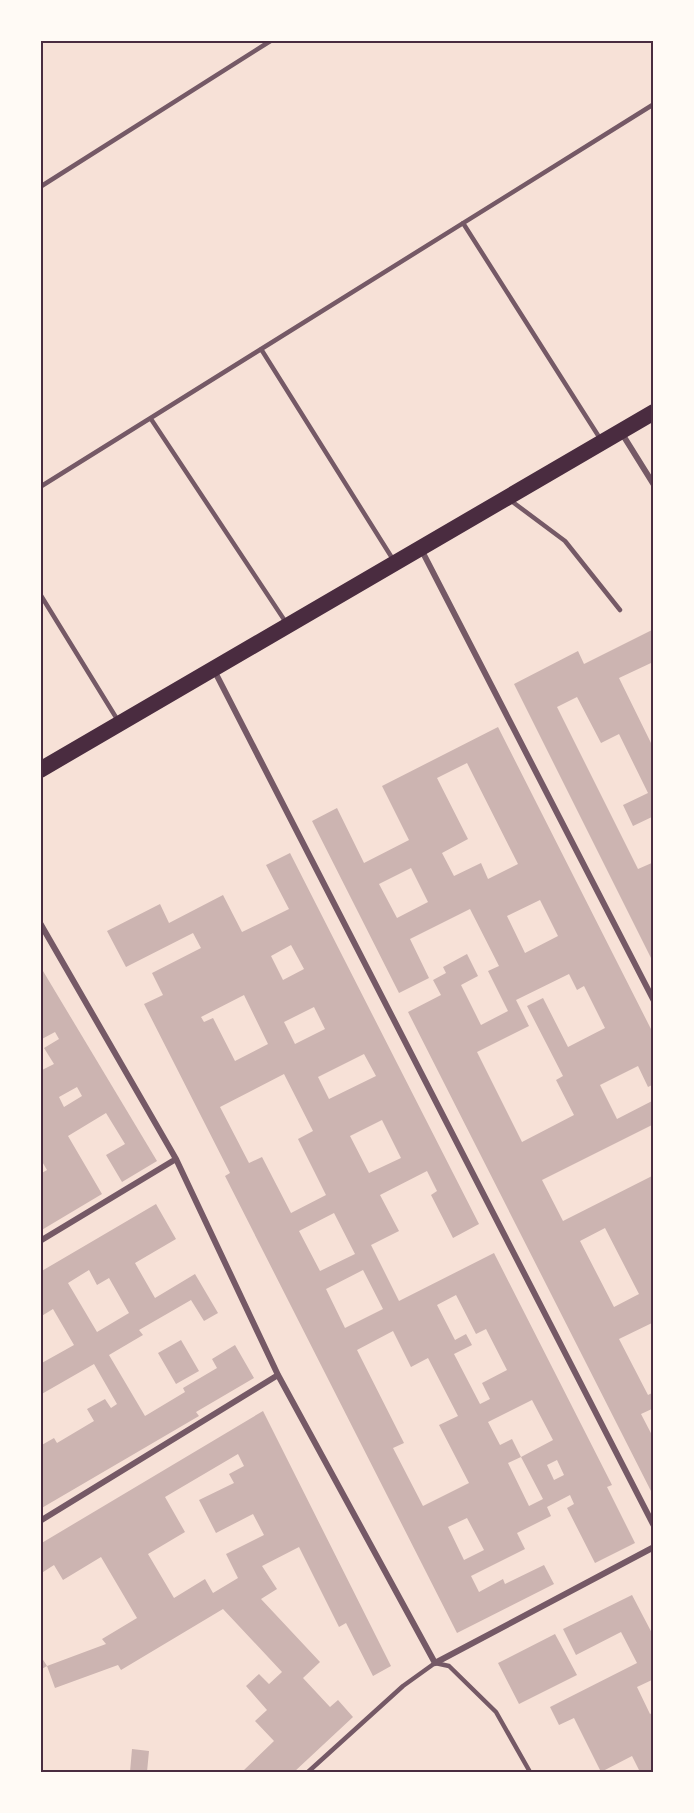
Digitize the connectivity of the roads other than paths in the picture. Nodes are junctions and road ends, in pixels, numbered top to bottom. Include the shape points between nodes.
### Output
1 (272, 40) edge
2 (654, 104) edge
3 (40, 187) edge
4 (463, 223) junction
5 (261, 350) junction
6 (654, 412) edge
7 (151, 418) junction
8 (620, 432) junction
9 (603, 442) junction
10 (654, 485) edge
11 (40, 487) edge
12 (508, 498) junction
13 (420, 549) junction
14 (396, 563) junction
15 (40, 594) edge
16 (620, 610) dead end
17 (288, 626) junction
18 (214, 669) junction
19 (120, 724) junction
20 (40, 770) edge
21 (40, 923) edge
22 (654, 1001) edge
23 (176, 1159) junction
24 (40, 1241) edge
25 (279, 1375) junction
26 (40, 1521) edge
27 (654, 1526) edge
28 (654, 1547) edge
29 (435, 1663) junction
30 (308, 1773) edge
31 (530, 1773) edge

1 - 3 lane
2 - 4 lane
4 - 5 lane
4 - 9 lane
5 - 7 lane
5 - 14 lane
6 - 8 highway
7 - 11 lane
7 - 17 lane
8 - 9 highway
8 - 10 street
9 - 12 highway
12 - 13 highway
12 - 16 lane via 565,541
13 - 14 highway
13 - 22 street
14 - 17 highway
15 - 19 lane
17 - 18 highway
18 - 19 highway
18 - 27 street
19 - 20 highway
21 - 23 street
23 - 24 street
23 - 25 street
25 - 26 street
25 - 29 street
28 - 29 street
29 - 30 lane via 403,1686
29 - 31 lane via 449,1666 496,1712

